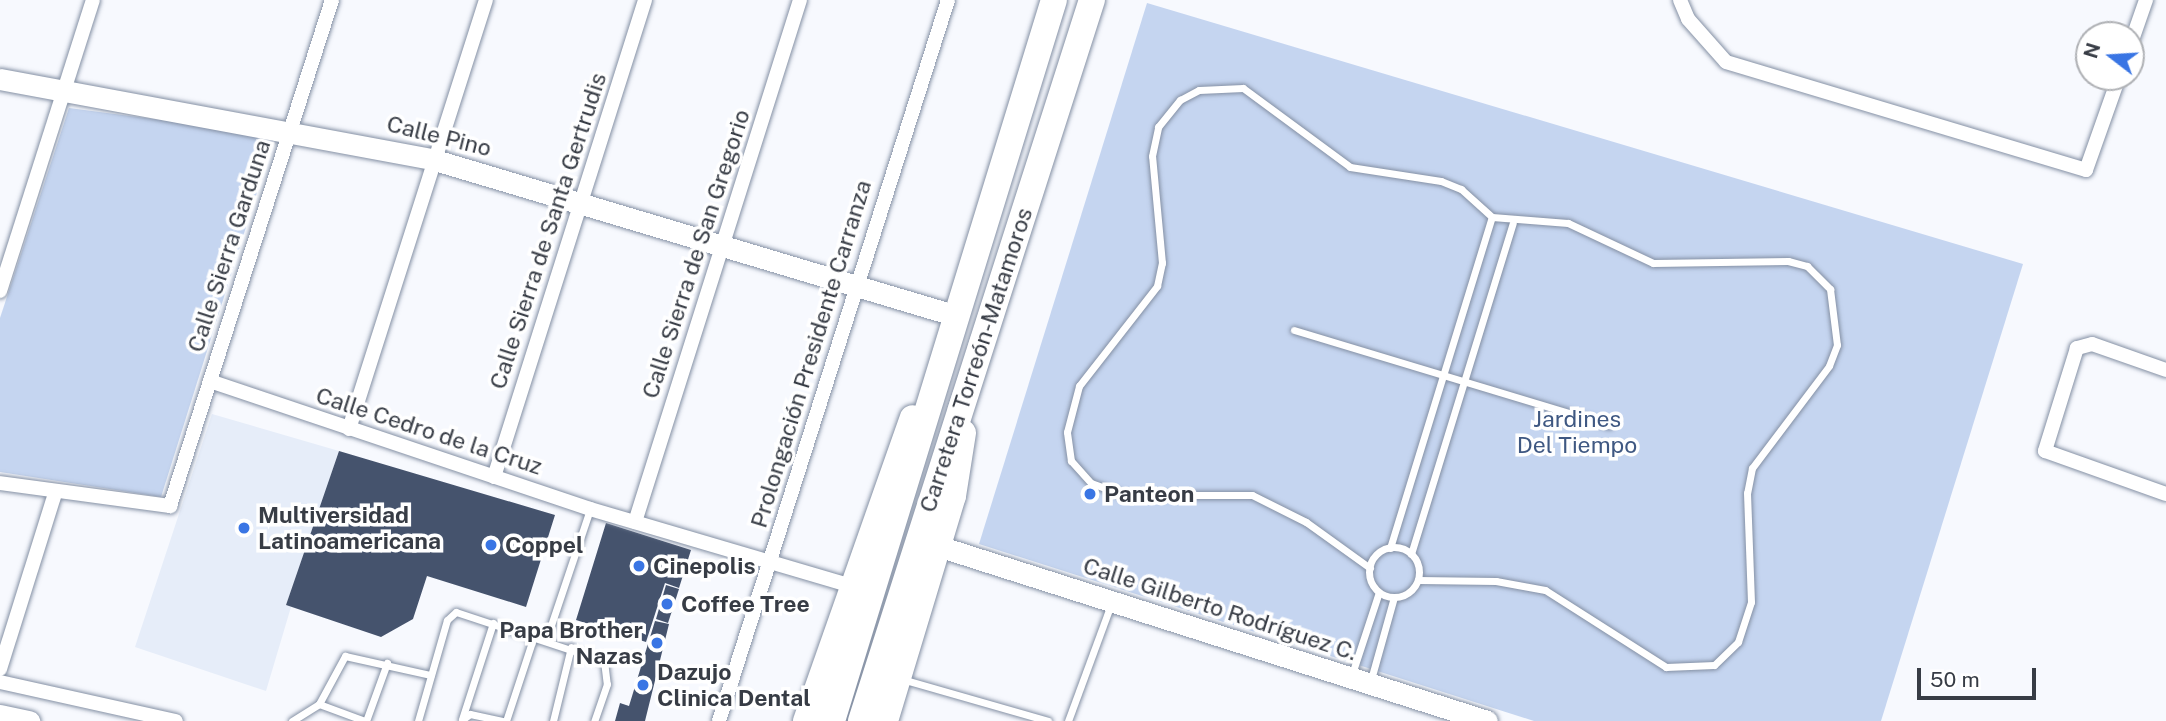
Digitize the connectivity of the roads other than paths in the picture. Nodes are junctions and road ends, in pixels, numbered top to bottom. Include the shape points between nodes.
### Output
1 (93, 0) edge
2 (331, 0) edge
3 (486, 0) edge
4 (645, 0) edge
5 (800, 0) edge
6 (948, 0) edge
7 (1054, 0) edge
8 (1092, 0) edge
9 (1680, 0) edge
10 (2146, 0) edge
11 (2139, 21) edge
12 (0, 79) edge
13 (64, 91) junction
14 (2114, 91) edge
15 (289, 132) junction
16 (435, 160) junction
17 (581, 201) junction
18 (1492, 217) junction
19 (1513, 223) junction
20 (722, 244) junction
21 (855, 285) junction
22 (0, 291) edge
23 (957, 316) junction
24 (1294, 330) dead end
25 (945, 354) junction
26 (2166, 370) edge
27 (1443, 374) junction
28 (210, 381) junction
29 (1464, 381) junction
30 (965, 392) junction
31 (1609, 425) dead end
32 (349, 429) junction
33 (494, 477) junction
34 (924, 477) junction
35 (0, 483) edge
36 (55, 494) junction
37 (2166, 494) edge
38 (590, 509) junction
39 (635, 522) junction
40 (938, 546) junction
41 (1390, 548) junction
42 (1411, 554) junction
43 (771, 561) junction
44 (1370, 568) junction
45 (1418, 580) junction
46 (850, 586) junction
47 (1380, 592) junction
48 (1394, 597) junction
49 (1112, 602) junction
50 (492, 623) junction
51 (534, 636) junction
52 (546, 640) junction
53 (571, 647) junction
54 (387, 663) junction
55 (0, 669) edge
56 (430, 675) junction
57 (898, 678) junction
58 (1360, 681) junction
59 (0, 682) edge
60 (318, 704) junction
61 (0, 715) edge
62 (462, 720) edge
63 (29, 721) edge
64 (176, 721) edge
65 (292, 721) edge
66 (365, 721) edge
67 (418, 721) edge
68 (504, 721) edge
69 (553, 721) edge
70 (594, 721) edge
71 (719, 721) edge
72 (806, 721) edge
73 (832, 721) edge
74 (861, 721) edge
75 (885, 721) edge
76 (1048, 721) edge
77 (1068, 721) edge
78 (1487, 721) edge

1 - 13 street
2 - 15 street, Calle Sierra Garduna
3 - 16 street
4 - 17 street, Calle Sierra de Santa Gertrudis
5 - 20 street, Calle Sierra de San Gregorio
6 - 21 street, Prolongación Presidente Carranza
7 - 23 highway
8 - 30 highway, Carretera Torreón-Matamoros
9 - 14 street via 1688,19 1726,62 2086,170
10 - 11 street
12 - 13 street, Calle Pino
13 - 15 street, Calle Pino
13 - 22 street
15 - 16 street, Calle Pino
15 - 28 street, Calle Sierra Garduna
16 - 17 street, Calle Pino
16 - 32 street
17 - 20 street, Calle Pino
17 - 33 street, Calle Sierra de Santa Gertrudis
18 - 19 lane
18 - 27 lane
18 - 44 lane via 1461,189 1441,181 1350,167 1243,88 1199,90 1180,100 1158,127 1152,156 1162,263 1157,286 1079,386 1066,432 1071,461 1091,483 1124,495 1252,495 1306,522
19 - 29 lane
19 - 45 lane via 1541,218 1568,223 1653,262 1807,266 1830,289 1837,345 1829,366 1752,468 1747,493 1751,602 1738,642 1714,665 1666,667 1563,597 1533,586
20 - 21 street, Calle Pino
20 - 39 street, Calle Sierra de San Gregorio
21 - 23 street, Calle Pino
21 - 43 street, Prolongación Presidente Carranza
23 - 25 highway
24 - 27 lane
25 - 34 highway
25 - 46 highway via 903,438
26 - 37 street via 2084,344 2073,353 2045,451
27 - 29 lane
27 - 41 lane
28 - 32 street, Calle Cedro de la Cruz
28 - 36 street, Calle Sierra Garduna via 170,506
29 - 31 lane
29 - 42 lane
30 - 34 highway, Carretera Torreón-Matamoros
30 - 40 highway via 960,468
32 - 33 street, Calle Cedro de la Cruz
33 - 38 street, Calle Cedro de la Cruz
34 - 73 highway
34 - 74 highway, Carretera Torreón-Matamoros
35 - 36 street
36 - 55 street
38 - 39 street, Calle Cedro de la Cruz
38 - 52 lane
39 - 43 street, Calle Cedro de la Cruz
40 - 49 street, Calle Gilberto Rodríguez C.
40 - 57 highway
41 - 42 lane
41 - 44 lane
42 - 45 lane
43 - 46 street, Calle Cedro de la Cruz
43 - 71 street, Prolongación Presidente Carranza
44 - 47 lane
45 - 48 lane
46 - 72 highway
47 - 48 lane
47 - 58 lane
48 - 58 lane
49 - 58 street, Calle Gilberto Rodríguez C.
49 - 77 lane
50 - 51 lane
50 - 56 lane via 450,614
50 - 62 lane
51 - 52 lane
51 - 68 lane
52 - 53 lane
53 - 69 lane
53 - 70 lane via 604,661 608,672
54 - 56 lane
54 - 60 lane via 345,656
54 - 66 lane
56 - 67 lane
57 - 75 highway
57 - 76 lane
58 - 78 street, Calle Gilberto Rodríguez C.
59 - 64 street
60 - 65 lane
60 - 66 lane
61 - 63 street
62 - 68 lane via 480,714

